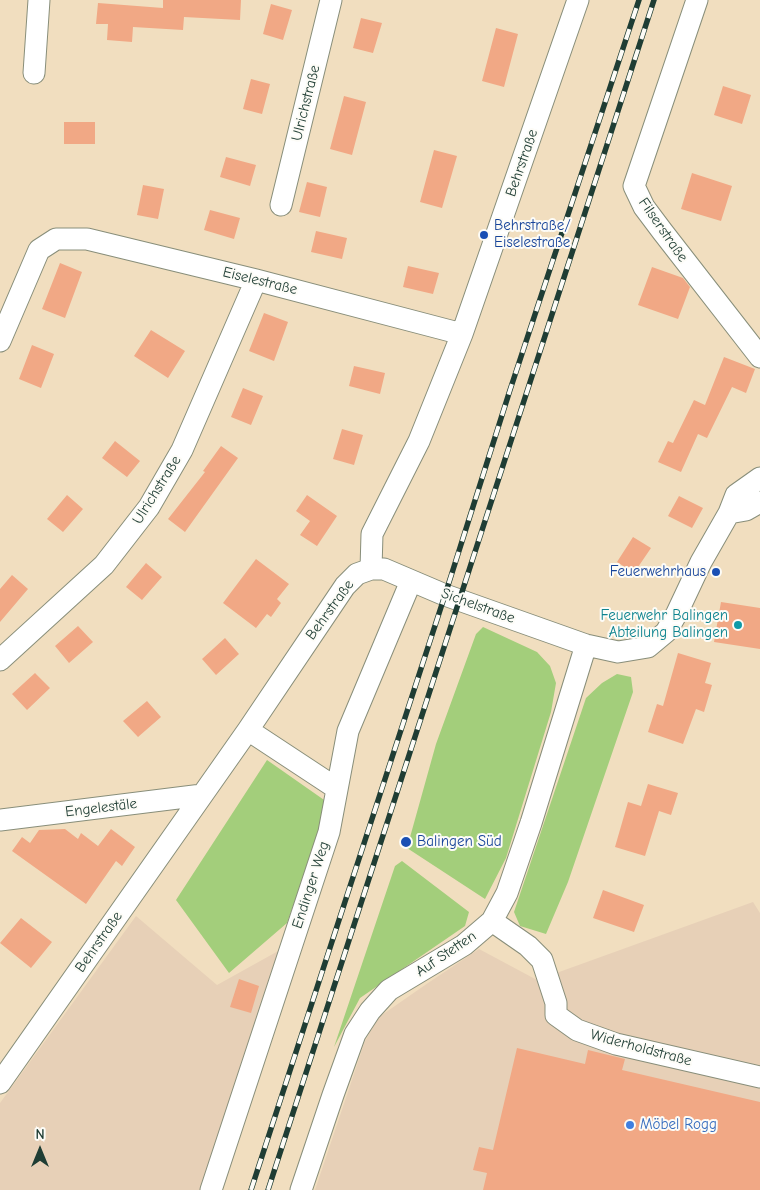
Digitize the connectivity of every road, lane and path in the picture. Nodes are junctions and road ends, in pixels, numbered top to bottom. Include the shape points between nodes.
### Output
1 (39, 0) edge
2 (331, 0) edge
3 (578, 0) edge
4 (697, 0) edge
5 (34, 73) dead end
6 (281, 205) dead end
7 (256, 280) junction
8 (462, 334) junction
9 (0, 342) edge
10 (760, 357) edge
11 (760, 478) edge
12 (760, 502) edge
13 (729, 513) junction
14 (371, 569) junction
15 (411, 581) junction
16 (586, 645) junction
17 (0, 660) edge
18 (248, 730) junction
19 (336, 788) junction
20 (202, 795) junction
21 (0, 820) edge
22 (492, 921) junction
23 (760, 1076) edge
24 (0, 1084) edge
25 (211, 1190) edge
26 (301, 1190) edge

1 - 5 street
2 - 6 street, Ulrichstraße
3 - 8 street, Behrstraße
4 - 10 street, Filserstraße via 634,186 662,232
7 - 8 street, Eiselestraße
7 - 9 street, Eiselestraße via 87,239 56,239 39,250
7 - 17 street, Ulrichstraße via 182,450 149,507 104,564
8 - 14 street, Behrstraße via 419,441 372,534
11 - 13 street via 736,495
12 - 13 street via 746,510
13 - 16 street via 700,562 666,632 648,647 633,650 618,652
14 - 15 street, Sichelstraße via 384,569
14 - 18 street, Behrstraße via 357,574 344,586
15 - 16 street, Sichelstraße
15 - 19 street, Endinger Weg via 348,731
16 - 22 street, Auf Stetten via 507,894
18 - 19 street
18 - 20 street, Behrstraße
19 - 25 street, Endinger Weg via 329,832
20 - 21 street, Engelestäle
20 - 24 street, Behrstraße
22 - 23 street, Widerholdstraße via 542,960 556,1003 556,1015 577,1030 616,1044
22 - 26 street, Auf Stetten via 464,945 389,990 370,1011 355,1034

